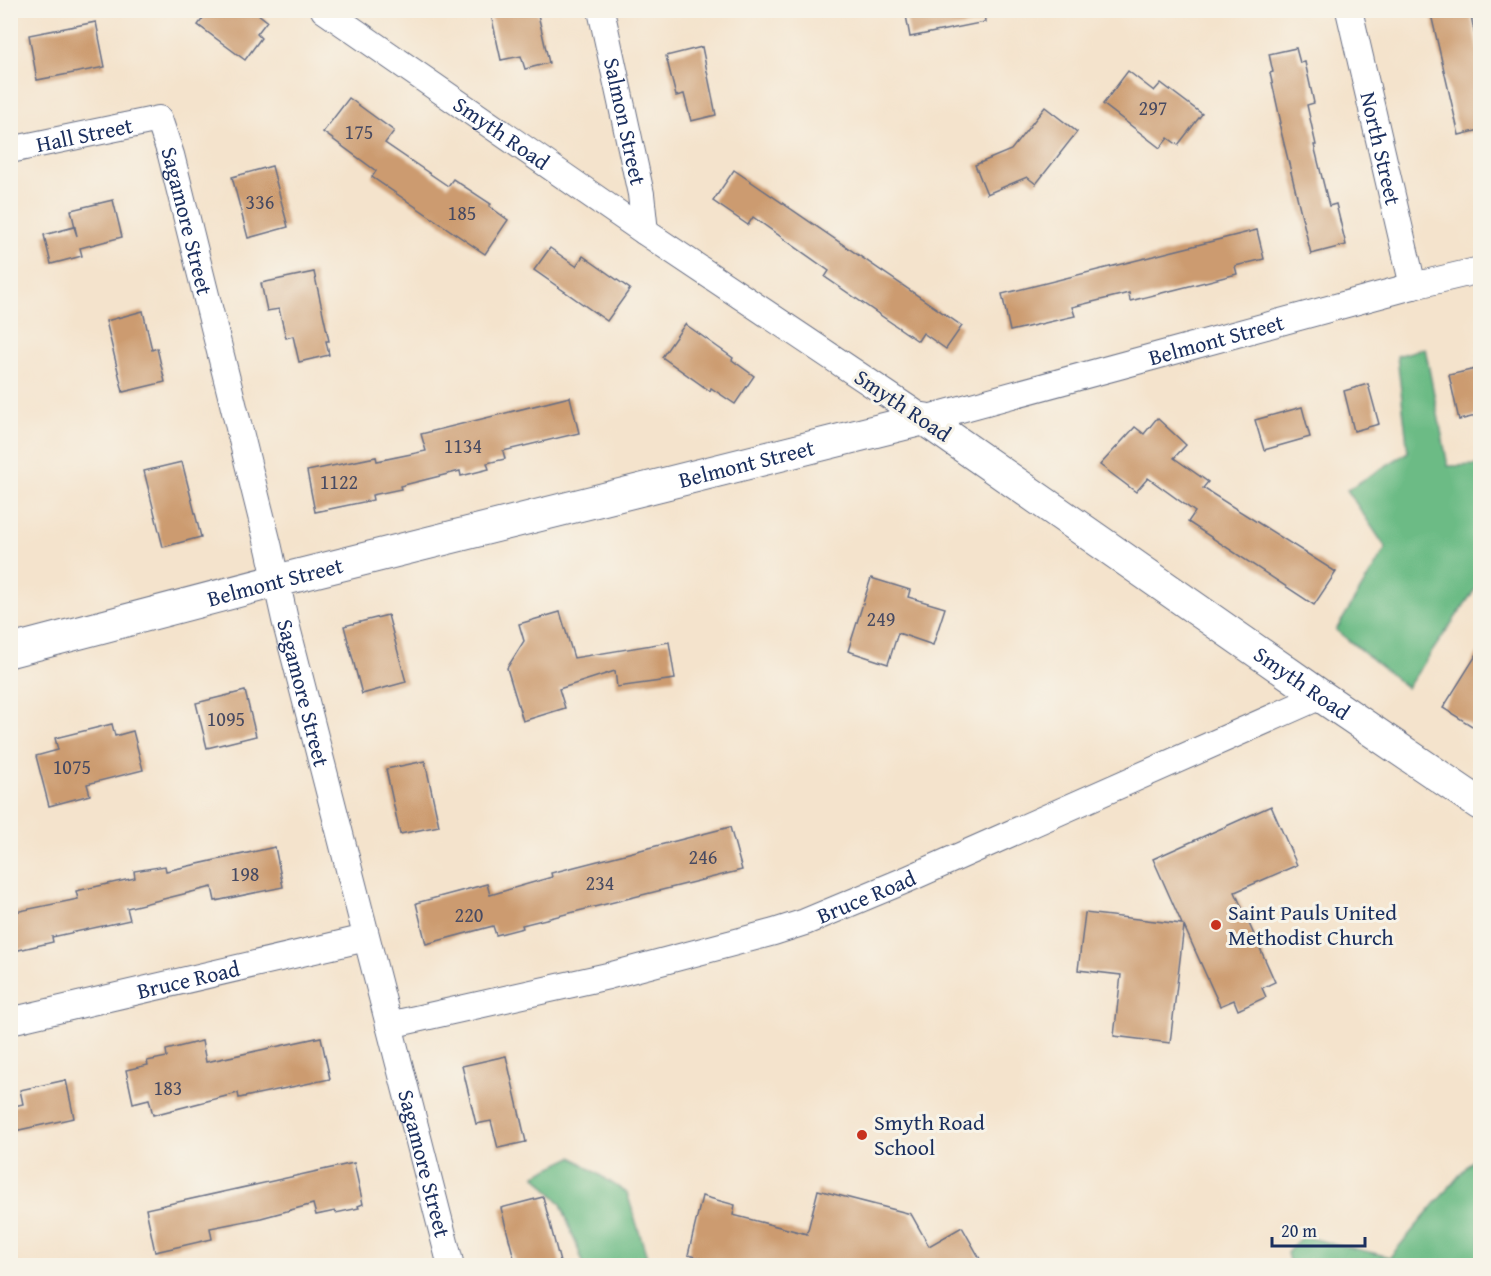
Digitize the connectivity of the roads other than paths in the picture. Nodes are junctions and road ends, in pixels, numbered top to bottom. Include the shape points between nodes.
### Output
1 (324, 10) edge
2 (601, 10) edge
3 (1349, 10) edge
4 (159, 119) joint
5 (10, 150) edge
6 (645, 232) junction
7 (1480, 270) edge
8 (1413, 286) junction
9 (924, 419) junction
10 (276, 581) junction
11 (10, 651) edge
12 (1321, 696) junction
13 (1480, 804) edge
14 (366, 938) junction
15 (10, 1021) edge
16 (388, 1025) junction
17 (450, 1265) edge

1 - 6 street, Smyth Road
2 - 6 street, Salmon Street via 641,194
3 - 8 street, North Street
4 - 5 street, Hall Street
4 - 10 street, Sagamore Street
6 - 9 street, Smyth Road
7 - 8 street, Belmont Street
8 - 9 street, Belmont Street
9 - 10 street, Belmont Street
9 - 12 street, Smyth Road
10 - 11 street, Belmont Street
10 - 14 street, Sagamore Street
12 - 13 street, Smyth Road
12 - 16 street, Bruce Road via 805,922 608,976
14 - 15 street, Bruce Road
14 - 16 street, Sagamore Street
16 - 17 street, Sagamore Street

